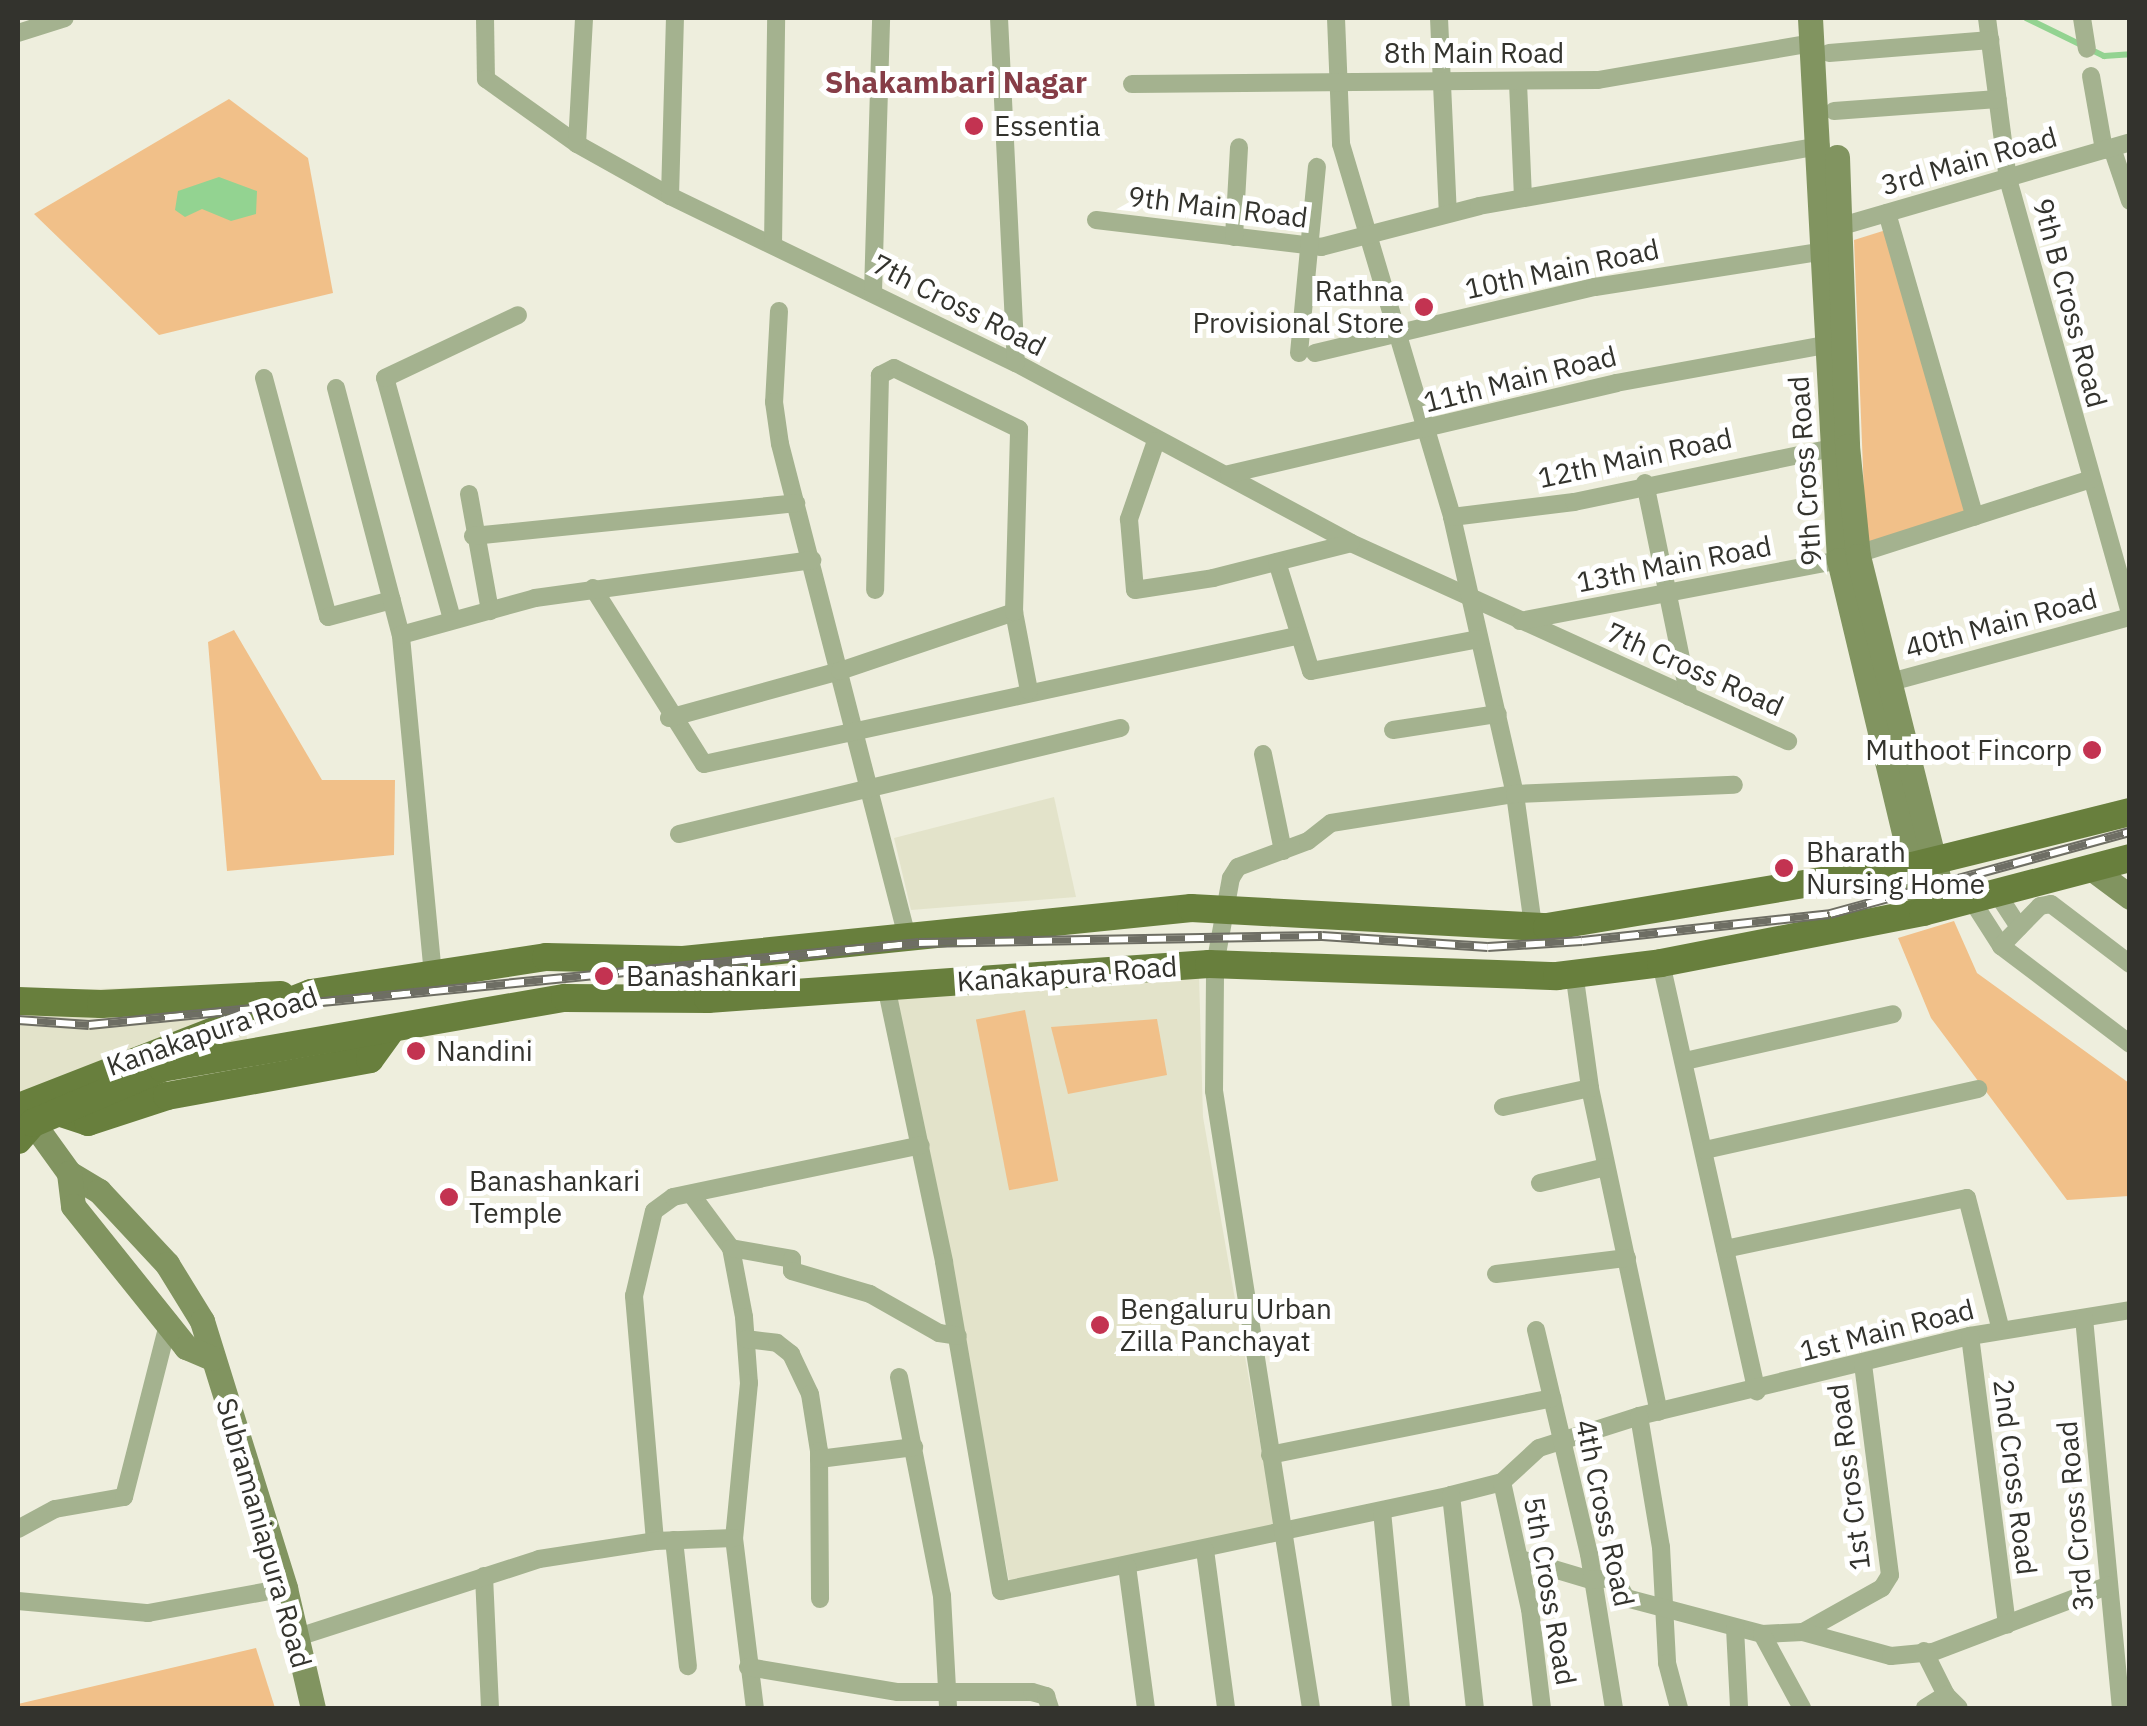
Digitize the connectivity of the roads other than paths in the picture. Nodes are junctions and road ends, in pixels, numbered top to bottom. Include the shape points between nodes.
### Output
1 (66, 18) edge
2 (485, 18) edge
3 (584, 18) edge
4 (674, 18) edge
5 (776, 18) edge
6 (881, 18) edge
7 (999, 18) edge
8 (1336, 18) edge
9 (1439, 18) edge
10 (1825, 18) edge
11 (1987, 18) edge
12 (2082, 18) edge
13 (18, 33) edge
14 (1817, 38) edge
15 (1990, 40) junction
16 (2086, 49) dead end
17 (2091, 76) dead end
18 (1335, 78) junction
19 (1518, 83) junction
20 (1132, 84) dead end
21 (1446, 86) junction
22 (1998, 99) junction
23 (1834, 111) junction
24 (577, 144) junction
25 (1820, 146) junction
26 (1239, 147) dead end
27 (2115, 147) edge
28 (1317, 167) dead end
29 (2008, 180) junction
30 (670, 196) junction
31 (1522, 198) junction
32 (2130, 201) edge
33 (1448, 213) junction
34 (1887, 213) junction
35 (1096, 220) dead end
36 (1368, 233) junction
37 (1830, 236) junction
38 (1234, 237) junction
39 (773, 245) junction
40 (1311, 246) junction
41 (872, 292) junction
42 (779, 311) dead end
43 (518, 315) dead end
44 (1400, 334) junction
45 (1826, 345) junction
46 (1016, 363) junction
47 (264, 378) dead end
48 (336, 388) dead end
49 (1429, 430) junction
50 (1156, 441) junction
51 (1828, 449) junction
52 (1229, 474) junction
53 (2091, 480) junction
54 (1645, 484) junction
55 (469, 494) dead end
56 (796, 503) junction
57 (1452, 517) junction
58 (1975, 517) junction
59 (472, 536) junction
60 (1352, 542) junction
61 (1849, 558) junction
62 (812, 560) junction
63 (1276, 562) junction
64 (594, 588) junction
65 (875, 590) dead end
66 (1666, 596) junction
67 (1469, 598) junction
68 (392, 600) junction
69 (490, 612) junction
70 (1014, 612) junction
71 (2130, 615) edge
72 (452, 619) junction
73 (1519, 621) junction
74 (400, 635) junction
75 (1296, 636) junction
76 (1478, 639) junction
77 (840, 671) junction
78 (1887, 683) junction
79 (1029, 691) junction
80 (1688, 697) junction
81 (1498, 714) junction
82 (669, 718) junction
83 (854, 728) junction
84 (1120, 728) dead end
85 (1392, 730) dead end
86 (1788, 741) dead end
87 (1263, 754) dead end
88 (869, 784) junction
89 (1734, 786) dead end
90 (1515, 794) junction
91 (2130, 812) edge
92 (679, 834) dead end
93 (1283, 852) junction
94 (2130, 858) edge
95 (1922, 864) junction
96 (2091, 868) junction
97 (2130, 897) edge
98 (1959, 902) junction
99 (1224, 910) junction
100 (1533, 926) junction
101 (2019, 927) junction
102 (906, 934) junction
103 (2001, 946) junction
104 (1215, 964) junction
105 (1660, 964) junction
106 (2130, 964) edge
107 (1574, 972) junction
108 (433, 975) junction
109 (886, 986) junction
110 (311, 993) junction
111 (18, 1001) edge
112 (1893, 1014) dead end
113 (389, 1033) junction
114 (2130, 1044) edge
115 (204, 1058) junction
116 (1685, 1060) junction
117 (1590, 1088) junction
118 (1978, 1089) dead end
119 (204, 1090) junction
120 (1503, 1106) dead end
121 (30, 1116) edge
122 (921, 1145) junction
123 (1704, 1150) junction
124 (1606, 1167) junction
125 (69, 1173) junction
126 (1540, 1183) dead end
127 (691, 1194) junction
128 (730, 1248) junction
129 (1725, 1249) junction
130 (1627, 1258) junction
131 (1496, 1274) dead end
132 (2130, 1310) edge
133 (2084, 1318) junction
134 (169, 1321) junction
135 (1536, 1330) dead end
136 (2001, 1330) junction
137 (958, 1336) junction
138 (1970, 1336) junction
139 (746, 1339) junction
140 (212, 1358) junction
141 (1863, 1365) junction
142 (899, 1378) dead end
143 (1757, 1391) junction
144 (1552, 1398) junction
145 (1659, 1412) junction
146 (1639, 1416) junction
147 (1561, 1441) junction
148 (914, 1446) junction
149 (1270, 1454) junction
150 (819, 1459) junction
151 (1502, 1482) junction
152 (1451, 1495) junction
153 (1382, 1511) junction
154 (18, 1529) edge
155 (1284, 1534) junction
156 (734, 1538) junction
157 (674, 1540) junction
158 (654, 1542) junction
159 (1205, 1550) junction
160 (1520, 1559) junction
161 (1127, 1566) junction
162 (484, 1576) junction
163 (1592, 1580) junction
164 (2110, 1585) junction
165 (285, 1588) junction
166 (820, 1599) dead end
167 (18, 1601) edge
168 (1665, 1608) junction
169 (2007, 1625) junction
170 (1735, 1628) junction
171 (1803, 1632) junction
172 (1762, 1634) junction
173 (298, 1637) junction
174 (1924, 1652) junction
175 (688, 1666) dead end
176 (748, 1667) junction
177 (944, 1688) junction
178 (882, 1699) edge
179 (1952, 1702) edge
180 (313, 1708) edge
181 (490, 1708) edge
182 (755, 1708) edge
183 (948, 1708) edge
184 (1050, 1708) edge
185 (1146, 1708) edge
186 (1226, 1708) edge
187 (1311, 1708) edge
188 (1401, 1708) edge
189 (1475, 1708) edge
190 (1542, 1708) edge
191 (1614, 1708) edge
192 (1679, 1708) edge
193 (1739, 1708) edge
194 (1802, 1708) edge
195 (1925, 1708) edge
196 (2121, 1708) edge

1 - 13 street
2 - 24 street, 7th Cross Road via 486,80
3 - 24 street
4 - 30 street
5 - 39 street
6 - 41 street
7 - 46 street
8 - 18 street
9 - 21 street
10 - 14 main road, 9th Cross Road
11 - 15 street, 9th B Cross Road
12 - 16 street
14 - 15 street, 8th Main Road
14 - 19 street, 8th Main Road via 1640,77
14 - 23 main road, 9th Cross Road
14 - 25 main road, 9th Cross Road
15 - 22 street, 9th B Cross Road
17 - 27 street
18 - 20 street, 8th Main Road
18 - 21 street, 8th Main Road
18 - 36 street via 1342,144
19 - 21 street, 8th Main Road
19 - 31 street
21 - 33 street
22 - 23 street
22 - 29 street, 9th B Cross Road
23 - 37 main road, 9th Cross Road
24 - 30 street, 7th Cross Road
25 - 31 street, 9th Main Road via 1678,176
25 - 37 main road, 9th Cross Road
26 - 38 street
27 - 29 street, 3rd Main Road
27 - 32 street
28 - 40 street
29 - 34 street, 3rd Main Road
29 - 53 street, 9th B Cross Road
30 - 39 street, 7th Cross Road
31 - 33 street, 9th Main Road
33 - 36 street, 9th Main Road
34 - 37 street, 3rd Main Road
34 - 58 street
35 - 38 street, 9th Main Road
36 - 40 street, 9th Main Road
36 - 44 street
37 - 44 street, 10th Main Road
37 - 45 main road, 9th Cross Road
37 - 61 main road, 9th Cross Road
38 - 40 street, 9th Main Road
39 - 41 street, 7th Cross Road
40 - 44 street, 10th Main Road via 1307,353
41 - 46 street, 7th Cross Road
42 - 56 street via 774,402
43 - 72 street via 386,378
44 - 49 street
45 - 49 street, 11th Main Road via 1616,383
45 - 51 main road, 9th Cross Road
46 - 50 street, 7th Cross Road
47 - 68 street via 328,618
48 - 68 street
49 - 52 street, 11th Main Road
49 - 57 street
50 - 52 street, 7th Cross Road
50 - 63 street via 1129,518 1135,590
51 - 54 street, 12th Main Road
51 - 61 main road, 9th Cross Road
52 - 60 street, 7th Cross Road
53 - 58 street, 13th Main Road
53 - 71 street, 9th B Cross Road
54 - 57 street, 12th Main Road via 1574,502
54 - 66 street
55 - 59 street
56 - 59 street
56 - 62 street
57 - 67 street
58 - 61 street, 13th Main Road
59 - 69 street
60 - 63 street
60 - 67 street, 7th Cross Road
61 - 66 street, 13th Main Road
61 - 78 main road, 9th Cross Road
61 - 95 main road, 9th Cross Road
62 - 64 street
62 - 77 street
63 - 75 street
64 - 69 street
64 - 82 street
65 - 70 street via 880,374 894,368 1019,428
66 - 73 street, 13th Main Road
66 - 80 street
67 - 73 street, 7th Cross Road
67 - 76 street
68 - 74 street
69 - 72 street
70 - 77 street
70 - 79 street
71 - 78 street, 40th Main Road
72 - 74 street
73 - 80 street, 7th Cross Road
74 - 108 street
75 - 76 street via 1306,667 1320,672
75 - 79 street
76 - 81 street
77 - 82 street
77 - 83 street
78 - 95 main road, 9th Cross Road
79 - 83 street
80 - 86 street, 7th Cross Road
81 - 85 street
81 - 90 street
82 - 83 street via 704,764
83 - 88 street
84 - 88 street
87 - 93 street
88 - 92 street
88 - 102 street
89 - 90 street
90 - 93 street via 1331,823
90 - 100 street
91 - 95 main road, Kanakapura Road
93 - 99 street via 1238,867
94 - 96 main road, Kanakapura Road
95 - 98 main road, 9th Cross Road
95 - 100 main road, Kanakapura Road
96 - 97 main road
96 - 98 main road, Kanakapura Road
98 - 101 street
98 - 103 street
98 - 105 main road, Kanakapura Road
99 - 100 main road, Kanakapura Road
99 - 102 main road, Kanakapura Road
99 - 104 street
101 - 103 street
101 - 106 street via 2051,904
102 - 108 main road, Kanakapura Road via 682,960 546,957
103 - 114 street
104 - 107 main road, Kanakapura Road
104 - 109 main road, Kanakapura Road
104 - 149 street via 1214,1091
105 - 107 main road, Kanakapura Road
105 - 116 street
107 - 117 street
108 - 110 main road, Kanakapura Road
109 - 113 main road, Kanakapura Road via 708,999 566,998
109 - 122 street
110 - 111 main road via 101,1004
110 - 121 main road, Kanakapura Road
112 - 116 street
113 - 115 main road, Kanakapura Road
113 - 119 main road via 370,1059
115 - 119 main road
115 - 121 main road, Kanakapura Road
116 - 123 street
117 - 120 street
117 - 124 street
118 - 123 street
119 - 121 main road via 88,1122
121 - 125 main road, Subramaniapura Road
122 - 127 street
122 - 137 street
123 - 129 street
124 - 126 street
124 - 130 street
125 - 134 main road, Subramaniapura Road via 73,1206
125 - 140 main road, Subramaniapura Road via 99,1191 167,1264 202,1320
127 - 128 street
127 - 158 street via 654,1210 635,1279
128 - 137 street via 792,1259 792,1271 870,1294 938,1333
128 - 139 street
129 - 136 street via 1968,1198
129 - 143 street
130 - 131 street
130 - 145 street
132 - 133 street, 1st Main Road
133 - 136 street, 1st Main Road
133 - 164 street, 3rd Cross Road
134 - 140 main road, Subramaniapura Road via 186,1347
134 - 154 street via 124,1497 54,1509
135 - 144 street, 4th Cross Road
136 - 138 street, 1st Main Road
137 - 161 street, 1st Main Road via 1001,1591
138 - 141 street, 1st Main Road
138 - 169 street, 2nd Cross Road
139 - 150 street via 778,1343 792,1354 810,1394
139 - 156 street
140 - 165 main road, Subramaniapura Road
141 - 143 street, 1st Main Road
141 - 171 street, 1st Cross Road via 1888,1582
142 - 148 street
143 - 145 street, 1st Main Road
144 - 147 street, 4th Cross Road
144 - 149 street
145 - 146 street, 1st Main Road
146 - 147 street, 1st Main Road
146 - 168 street
147 - 151 street, 1st Main Road via 1539,1448
147 - 163 street, 4th Cross Road
148 - 150 street
148 - 177 street via 946,1620
149 - 155 street
150 - 166 street
151 - 152 street, 1st Main Road
151 - 160 street, 5th Cross Road
152 - 153 street, 1st Main Road
152 - 189 street
153 - 155 street, 1st Main Road
153 - 188 street
155 - 159 street, 1st Main Road
155 - 187 street
156 - 157 street
156 - 176 street
157 - 158 street
157 - 175 street
158 - 162 street via 540,1559
159 - 161 street, 1st Main Road
159 - 186 street
160 - 163 street
160 - 190 street, 5th Cross Road
161 - 185 street
162 - 173 street
162 - 181 street
163 - 168 street via 1615,1578 1623,1597
163 - 191 street, 4th Cross Road
164 - 169 street
164 - 196 street, 3rd Cross Road
165 - 167 street via 148,1613
165 - 173 main road, Subramaniapura Road
168 - 170 street
168 - 192 street via 1667,1663
169 - 174 street
170 - 172 street
170 - 193 street
171 - 172 street
171 - 174 street via 1891,1656
172 - 194 street
173 - 180 main road, Subramaniapura Road
174 - 179 street
176 - 178 street
176 - 182 street
177 - 178 street
177 - 183 street
177 - 184 street via 1032,1692 1046,1696
179 - 195 street

